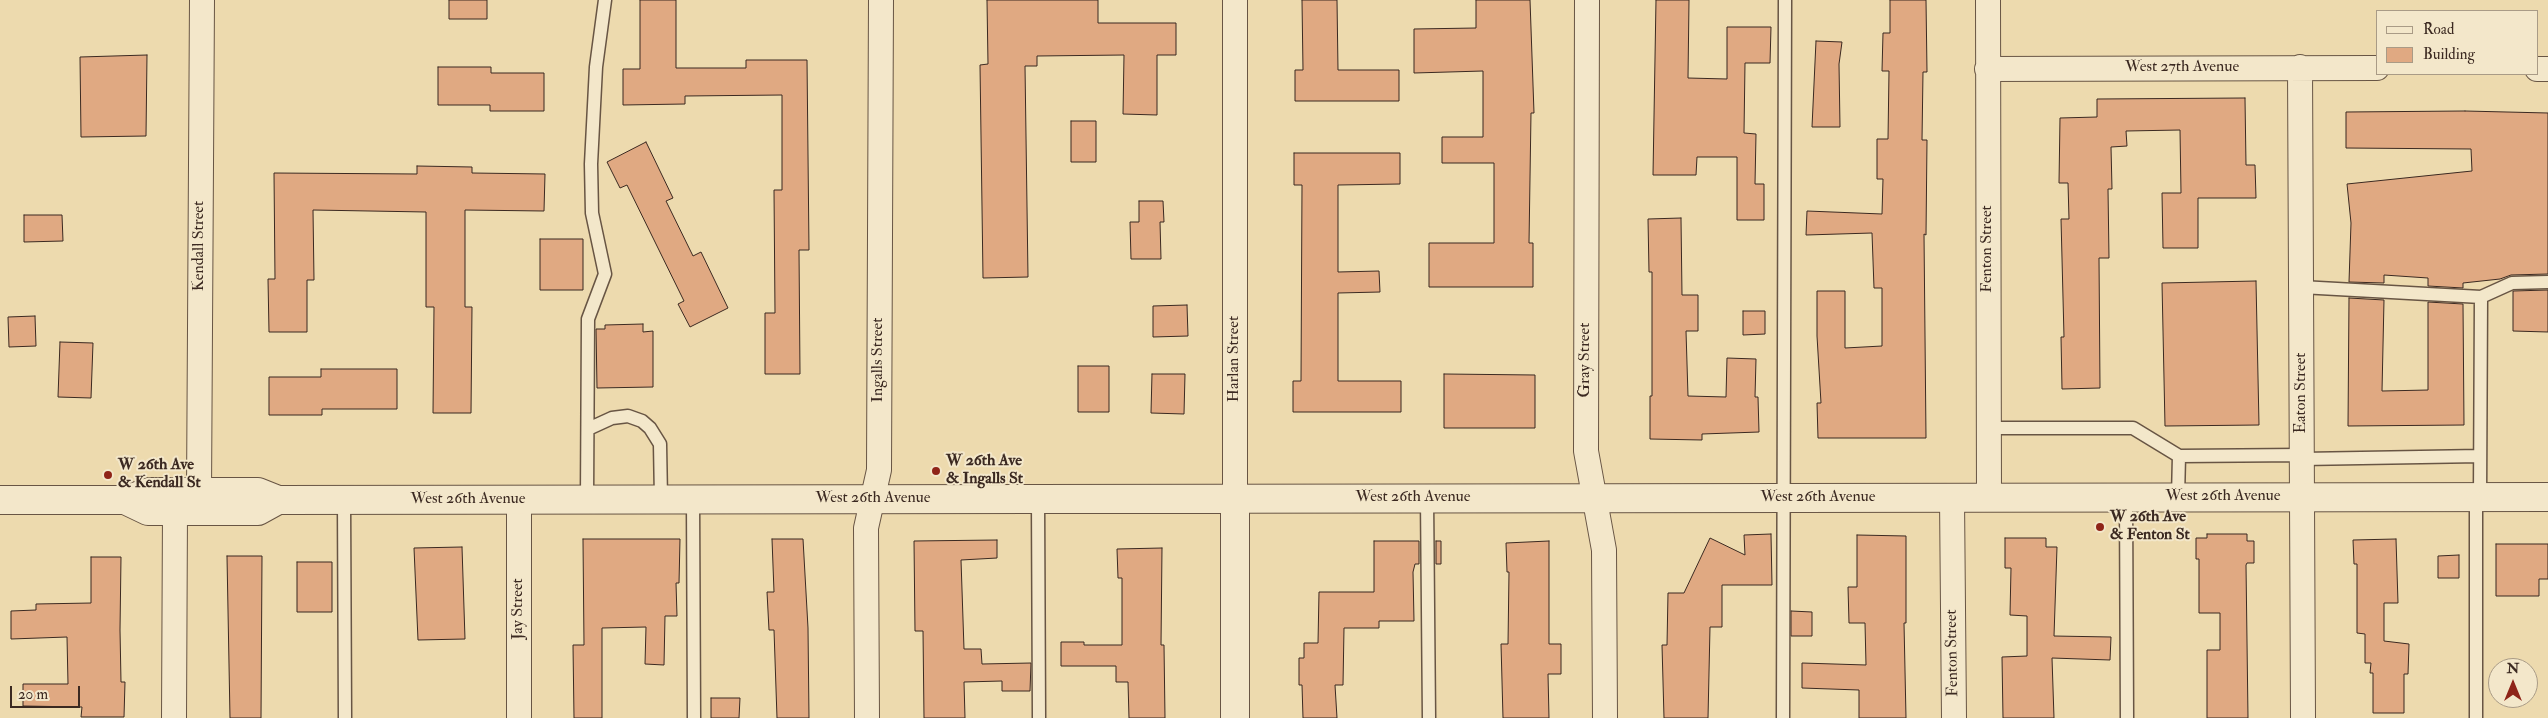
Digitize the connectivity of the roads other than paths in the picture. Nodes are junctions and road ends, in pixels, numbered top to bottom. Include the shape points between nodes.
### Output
1 (202, 0) edge
2 (605, 0) edge
3 (880, 0) edge
4 (1235, 0) edge
5 (1587, 0) edge
6 (1785, 0) edge
7 (1988, 0) edge
8 (2300, 68) junction
9 (2376, 68) edge
10 (1988, 69) junction
11 (2548, 282) edge
12 (2301, 287) junction
13 (2481, 297) junction
14 (1988, 428) junction
15 (588, 429) junction
16 (2179, 456) junction
17 (2480, 456) junction
18 (2302, 457) junction
19 (199, 492) junction
20 (2126, 497) junction
21 (2178, 497) junction
22 (2302, 497) junction
23 (2478, 497) junction
24 (2548, 497) edge
25 (1427, 498) junction
26 (1595, 498) junction
27 (1784, 498) junction
28 (1952, 498) junction
29 (1989, 498) junction
30 (693, 499) junction
31 (872, 499) junction
32 (1038, 499) junction
33 (1235, 499) junction
34 (0, 500) edge
35 (125, 500) junction
36 (278, 500) junction
37 (344, 500) junction
38 (519, 500) junction
39 (587, 500) junction
40 (661, 500) junction
41 (175, 511) junction
42 (174, 718) edge
43 (346, 718) edge
44 (519, 718) edge
45 (694, 718) edge
46 (866, 718) edge
47 (1038, 718) edge
48 (1235, 718) edge
49 (1429, 718) edge
50 (1605, 718) edge
51 (1783, 718) edge
52 (1954, 718) edge
53 (2127, 718) edge
54 (2303, 718) edge
55 (2476, 718) edge

1 - 19 street, Kendall Street
2 - 15 lane via 596,68 591,164 592,213 605,274 588,319
3 - 31 street, Ingalls Street via 879,470
4 - 33 street, Harlan Street
5 - 26 street, Gray Street via 1586,451
6 - 27 lane
7 - 10 street, Fenton Street
8 - 9 street, West 27th Avenue
8 - 10 street, West 27th Avenue
8 - 12 street, Eaton Street
10 - 14 street, Fenton Street
11 - 13 lane via 2512,283
12 - 13 lane
12 - 18 street, Eaton Street
13 - 17 lane
14 - 16 lane via 2133,428
14 - 29 street, Fenton Street
15 - 39 lane
15 - 40 lane via 612,418 628,416 650,428 660,444
16 - 18 lane
16 - 21 lane
17 - 18 lane
17 - 23 lane
18 - 22 street, Eaton Street
19 - 35 street, West 26th Avenue via 149,492
19 - 36 street, West 26th Avenue via 258,492
20 - 21 street, West 26th Avenue
20 - 29 street, West 26th Avenue
20 - 53 lane
21 - 22 street, West 26th Avenue
22 - 23 street, West 26th Avenue
22 - 54 street, Eaton Street
23 - 24 street, West 26th Avenue
23 - 55 lane
25 - 26 street, West 26th Avenue
25 - 33 street, West 26th Avenue
25 - 49 lane
26 - 27 street, West 26th Avenue
26 - 50 street, Gray Street via 1604,550
27 - 28 street, West 26th Avenue
27 - 51 lane
28 - 29 street, West 26th Avenue
28 - 52 street, Fenton Street
30 - 31 street, West 26th Avenue
30 - 40 street, West 26th Avenue
30 - 45 lane
31 - 32 street, West 26th Avenue
31 - 46 street, Ingalls Street via 866,528
32 - 33 street, West 26th Avenue
32 - 47 lane
33 - 48 street, Harlan Street
34 - 35 street, West 26th Avenue
35 - 41 street, West 26th Avenue via 148,512
36 - 37 street, West 26th Avenue
36 - 41 street, West 26th Avenue via 258,511
37 - 38 street, West 26th Avenue
37 - 43 lane
38 - 39 street, West 26th Avenue
38 - 44 street, Jay Street
39 - 40 street, West 26th Avenue
41 - 42 street

